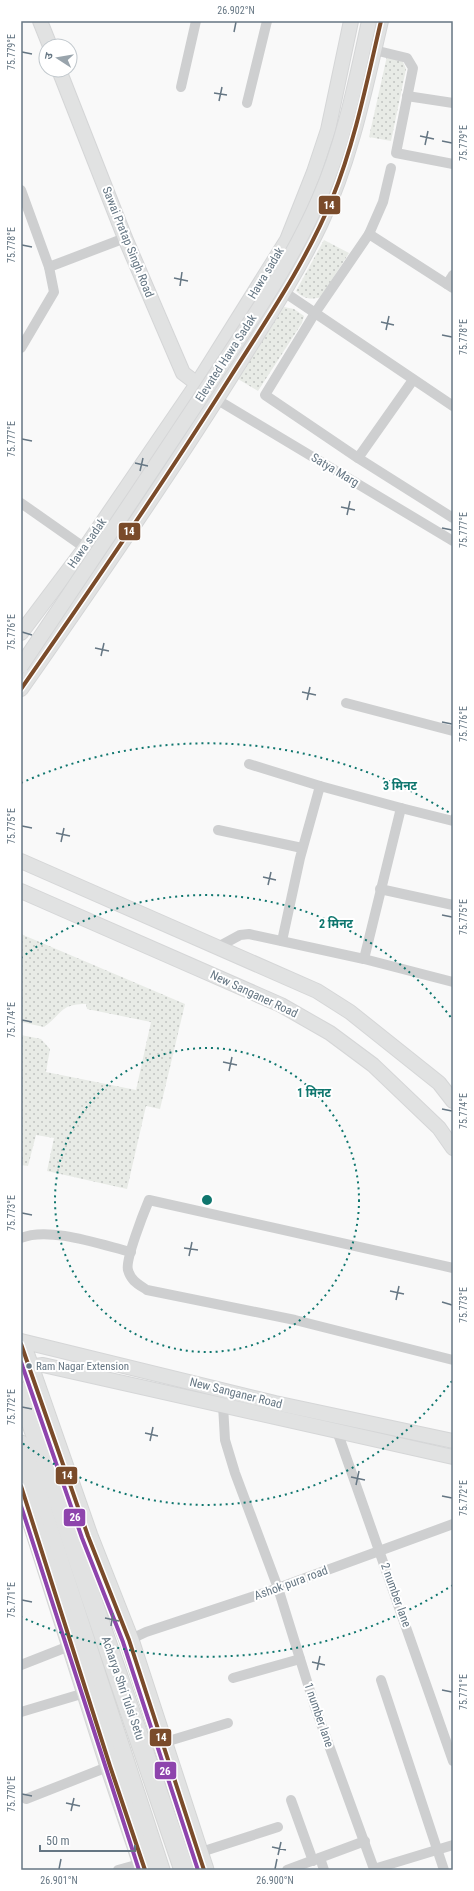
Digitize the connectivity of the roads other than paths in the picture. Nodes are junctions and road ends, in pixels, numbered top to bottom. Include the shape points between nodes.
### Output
1 (40, 21) edge
2 (196, 21) edge
3 (267, 21) edge
4 (351, 21) edge
5 (369, 21) edge
6 (381, 21) edge
7 (47, 38) edge
8 (374, 50) junction
9 (62, 78) edge
10 (181, 87) dead end
11 (407, 96) junction
12 (247, 103) dead end
13 (453, 103) edge
14 (453, 164) edge
15 (391, 168) dead end
16 (21, 190) edge
17 (370, 234) junction
18 (125, 238) junction
19 (49, 267) junction
20 (453, 275) edge
21 (450, 286) edge
22 (284, 292) junction
23 (315, 313) junction
24 (22, 344) edge
25 (414, 380) junction
26 (197, 384) junction
27 (216, 399) junction
28 (453, 406) edge
29 (358, 458) junction
30 (21, 503) edge
31 (453, 518) edge
32 (453, 541) edge
33 (85, 548) junction
34 (21, 634) edge
35 (21, 666) edge
36 (21, 689) edge
37 (346, 703) dead end
38 (453, 731) edge
39 (249, 764) dead end
40 (320, 786) junction
41 (401, 808) junction
42 (453, 821) edge
43 (218, 830) dead end
44 (302, 848) junction
45 (21, 861) edge
46 (380, 889) junction
47 (21, 891) edge
48 (453, 905) edge
49 (282, 941) junction
50 (218, 947) junction
51 (364, 959) junction
52 (453, 982) edge
53 (453, 1101) edge
54 (453, 1148) edge
55 (21, 1238) edge
56 (131, 1252) junction
57 (453, 1268) edge
58 (21, 1341) edge
59 (21, 1344) edge
60 (453, 1360) edge
61 (25, 1367) edge
62 (21, 1392) edge
63 (223, 1405) junction
64 (337, 1431) junction
65 (453, 1441) edge
66 (21, 1445) edge
67 (453, 1457) edge
68 (22, 1492) edge
69 (453, 1524) edge
70 (380, 1551) junction
71 (278, 1588) junction
72 (129, 1640) junction
73 (72, 1645) junction
74 (300, 1659) junction
75 (21, 1665) edge
76 (233, 1678) dead end
77 (381, 1680) dead end
78 (88, 1692) junction
79 (21, 1712) edge
80 (228, 1724) dead end
81 (162, 1743) junction
82 (453, 1761) edge
83 (110, 1766) junction
84 (26, 1799) dead end
85 (291, 1800) dead end
86 (278, 1827) dead end
87 (364, 1841) junction
88 (453, 1845) edge
89 (437, 1850) junction
90 (316, 1859) junction
91 (201, 1861) edge
92 (144, 1866) edge
93 (118, 1870) edge
94 (160, 1870) edge
95 (184, 1870) edge
96 (287, 1870) edge
97 (324, 1870) edge
98 (374, 1870) edge
99 (444, 1870) edge

1 - 7 main road
2 - 10 street
3 - 12 street
4 - 26 main road, Hawa sadak via 328,130 287,240
5 - 35 main road, Elevated Hawa Sadak, bridge via 335,157 319,200 293,250 266,297
6 - 8 main road, Hawa sadak
8 - 11 street via 407,58 412,68
8 - 22 main road, Hawa sadak via 366,88 344,162 321,223
9 - 18 main road, Sawai Pratap Singh Road
11 - 13 street
11 - 14 street via 396,154
15 - 17 street via 383,202
16 - 19 street
17 - 21 street
17 - 23 street
18 - 19 street
18 - 26 main road, Sawai Pratap Singh Road via 182,373
19 - 24 street via 54,292
20 - 21 street
22 - 23 street
22 - 27 main road, Hawa sadak
23 - 25 street
23 - 29 street via 265,394
25 - 28 street
25 - 29 street
26 - 27 main road, Sawai Pratap Singh Road
26 - 33 main road, Hawa sadak
27 - 32 street, Satya Marg
27 - 36 main road, Hawa sadak via 166,478
29 - 31 street
30 - 33 street
33 - 34 main road, Hawa sadak
37 - 38 street
39 - 40 street
40 - 41 street
40 - 44 street
41 - 42 street
41 - 46 street
43 - 44 street
44 - 49 street
45 - 50 main road
46 - 48 street
46 - 51 street
47 - 54 main road, New Sanganer Road via 281,1005 330,1033 373,1065 439,1128
49 - 50 street via 245,934
49 - 51 street
50 - 53 main road via 317,991 350,1012 439,1083
51 - 52 street
55 - 56 street via 47,1234
56 - 57 street via 148,1200
56 - 60 street via 127,1268 134,1282 147,1290 294,1320
58 - 65 main road, New Sanganer Road via 275,1403
59 - 61 highway
61 - 63 main road, New Sanganer Road via 43,1365
61 - 72 highway
62 - 95 highway, Acharya Shri Tulsi Setu
63 - 64 main road, New Sanganer Road
63 - 71 street, 1 number lane via 225,1440
64 - 67 main road, New Sanganer Road
64 - 70 street, 2 number lane
66 - 94 highway, Acharya Shri Tulsi Setu
68 - 73 highway
69 - 70 street, Ashok pura road
70 - 71 street, Ashok pura road
70 - 82 street, 2 number lane
71 - 72 street, Ashok pura road
71 - 74 street, 1 number lane
72 - 81 highway
73 - 75 street
73 - 78 highway
74 - 76 street
74 - 87 street, 1 number lane
77 - 89 street
78 - 79 street
78 - 83 highway
80 - 81 street
81 - 91 highway
83 - 84 street
83 - 92 highway
85 - 90 street
86 - 91 street
87 - 90 street
87 - 98 street, 1 number lane
88 - 89 street
89 - 98 street
89 - 99 street
90 - 96 street
90 - 97 street
92 - 93 street

